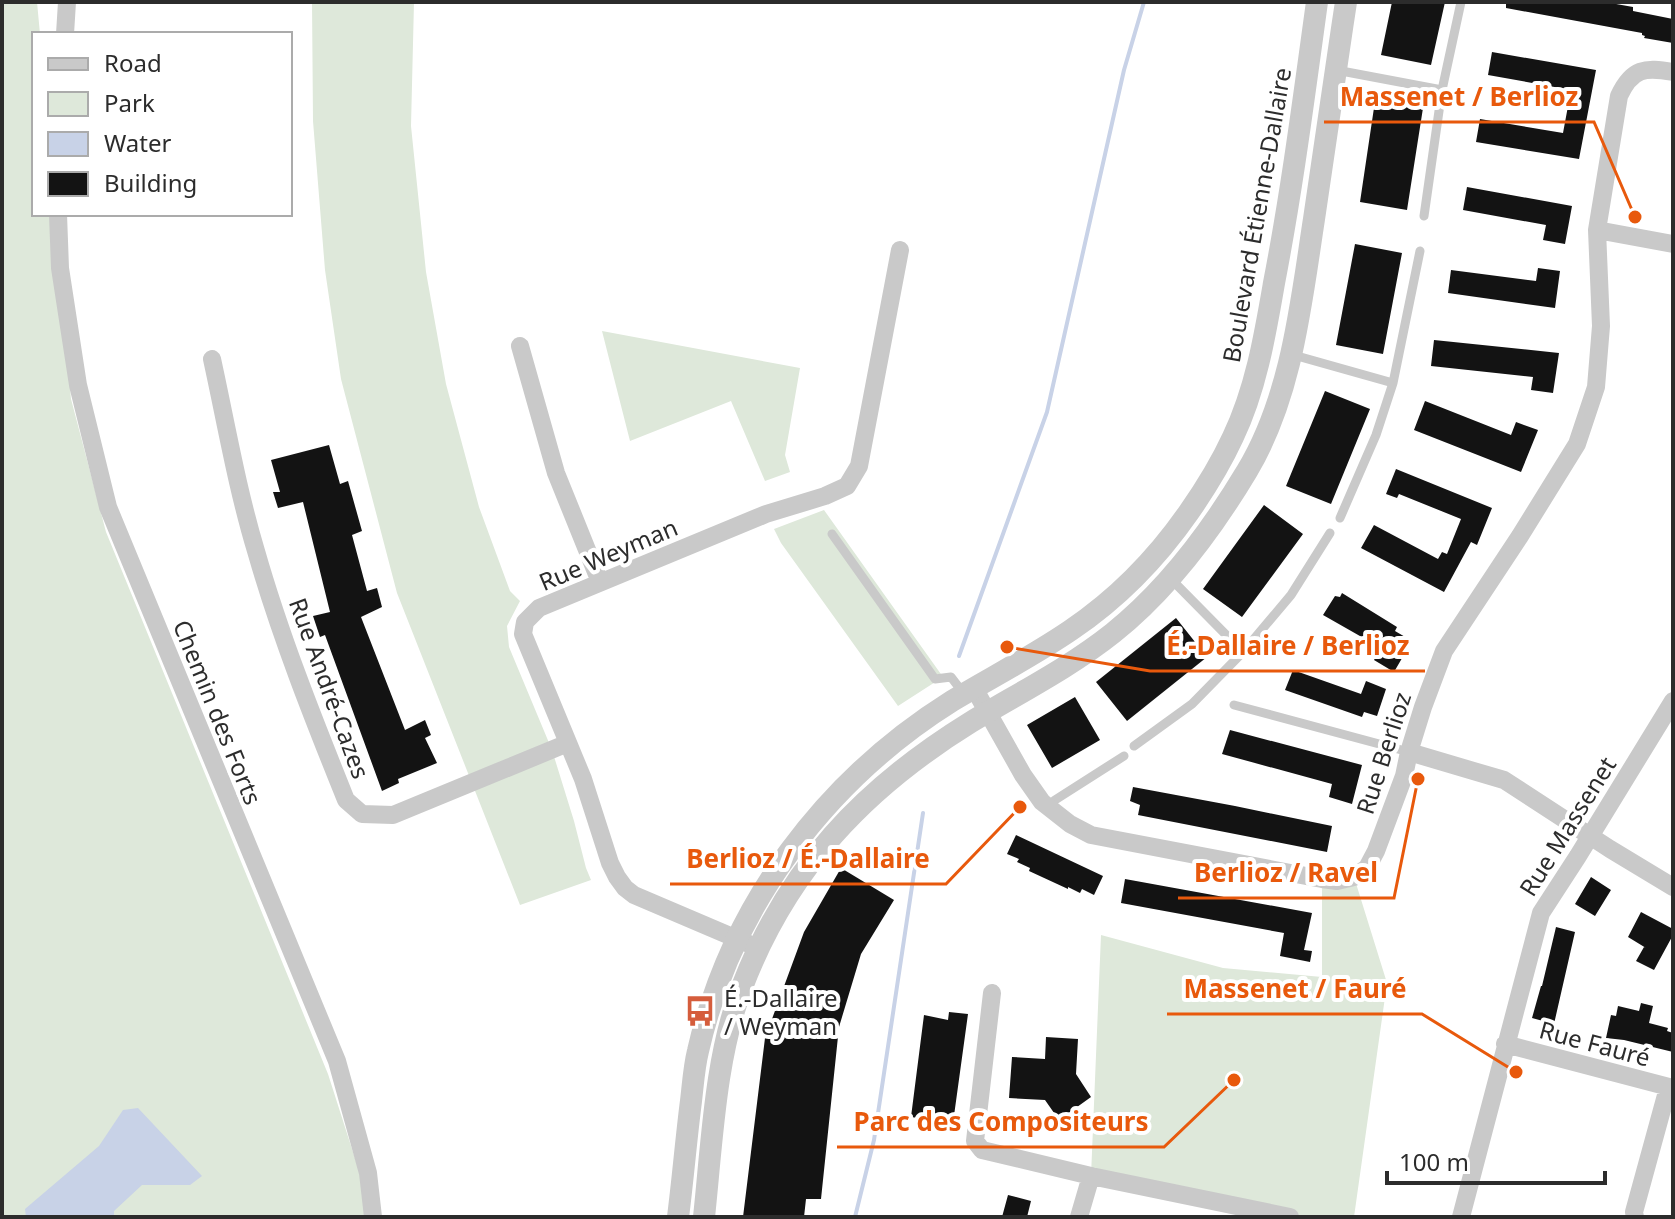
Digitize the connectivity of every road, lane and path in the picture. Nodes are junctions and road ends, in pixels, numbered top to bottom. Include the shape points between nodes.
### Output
1 (67, 2) edge
2 (1317, 2) edge
3 (1346, 2) edge
4 (1461, 2) edge
5 (65, 32) edge
6 (1336, 70) junction
7 (1673, 72) edge
8 (1442, 90) junction
9 (58, 216) edge
10 (1424, 216) dead end
11 (1597, 230) junction
12 (1673, 244) edge
13 (900, 250) dead end
14 (1420, 251) dead end
15 (520, 346) dead end
16 (1290, 354) junction
17 (212, 359) dead end
18 (1393, 383) junction
19 (1340, 518) dead end
20 (1330, 533) dead end
21 (832, 534) dead end
22 (1170, 578) junction
23 (600, 582) junction
24 (1243, 652) junction
25 (969, 691) junction
26 (1673, 701) edge
27 (1234, 705) dead end
28 (987, 712) junction
29 (568, 743) junction
30 (1134, 746) dead end
31 (1409, 752) junction
32 (1124, 756) dead end
33 (1048, 807) junction
34 (1590, 836) junction
35 (1673, 887) edge
36 (737, 939) junction
37 (759, 948) junction
38 (992, 993) dead end
39 (1505, 1044) junction
40 (1671, 1088) edge
41 (1091, 1176) junction
42 (1270, 1215) edge
43 (373, 1217) edge
44 (678, 1217) edge
45 (704, 1217) edge
46 (1079, 1217) edge
47 (1290, 1217) edge
48 (1461, 1217) edge
49 (1635, 1217) edge

1 - 5 street
2 - 25 street, Boulevard Étienne-Dallaire via 1267,324 1233,437 1188,513 1132,580 1073,629
3 - 6 street
4 - 8 lane
6 - 8 lane
6 - 16 street
7 - 11 street, Rue Berlioz via 1645,70 1626,81 1619,96
8 - 10 lane
9 - 43 street, Chemin des Forts via 60,268 78,385 108,507 337,1061 368,1173
11 - 12 street
11 - 31 street, Rue Berlioz via 1601,326 1596,387 1577,444 1444,651
13 - 23 street, Rue Weyman via 859,466 847,486
14 - 18 lane
15 - 23 street via 556,473
16 - 18 lane
16 - 22 street via 1271,423 1249,467
17 - 29 street, Rue André-Cazes via 255,550 346,800 362,814 393,815
18 - 19 lane
20 - 24 lane via 1291,595
21 - 25 lane via 935,679 951,677
22 - 24 lane
22 - 28 street via 1075,661
23 - 29 street, Rue Weyman via 539,608 525,622 523,634
24 - 30 lane via 1192,704
25 - 28 street, Rue Berlioz
25 - 36 street, Boulevard Étienne-Dallaire via 902,736 830,801 776,869
26 - 34 street, Rue Massenet
27 - 31 lane
28 - 33 street, Rue Berlioz
28 - 37 street via 911,763 851,815 798,881
29 - 36 street, Rue Weyman via 610,863 625,888
31 - 33 street, Rue Berlioz via 1367,868 1337,881 1091,835
31 - 34 street via 1504,780
32 - 33 lane
34 - 35 street
34 - 39 street, Rue Massenet via 1541,913
36 - 37 street, Rue Weyman
36 - 44 street, Boulevard Étienne-Dallaire via 697,1056
37 - 45 street via 724,1051
38 - 41 street via 975,1141 982,1150
39 - 40 street, Rue Fauré
39 - 48 street, Rue Massenet
40 - 49 street
41 - 42 street
41 - 46 street
42 - 47 street

